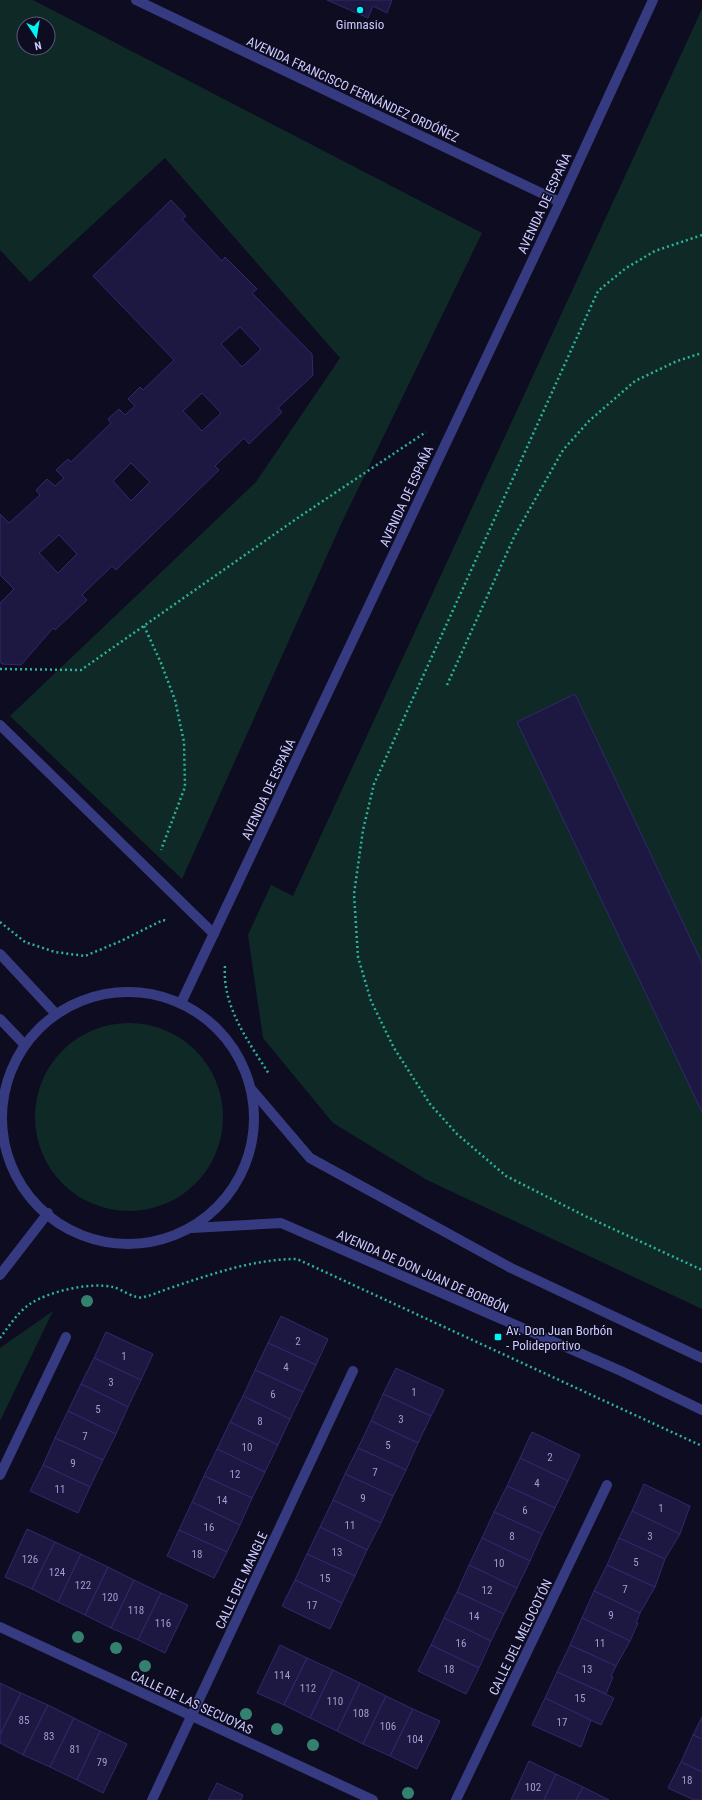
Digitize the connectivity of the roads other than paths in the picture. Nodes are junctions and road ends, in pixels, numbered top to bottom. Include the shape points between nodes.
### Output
1 (136, 0) edge
2 (653, 0) edge
3 (560, 202) junction
4 (0, 725) edge
5 (214, 934) junction
6 (0, 954) edge
7 (181, 1003) junction
8 (56, 1014) junction
9 (0, 1019) edge
10 (24, 1044) junction
11 (252, 1090) junction
12 (48, 1213) junction
13 (192, 1228) junction
14 (0, 1275) edge
15 (66, 1337) dead end
16 (702, 1358) edge
17 (353, 1371) dead end
18 (702, 1410) edge
19 (0, 1475) edge
20 (607, 1485) dead end
21 (0, 1627) edge
22 (192, 1716) junction
23 (152, 1800) edge
24 (373, 1800) edge
25 (456, 1800) edge

1 - 3 street, AVENIDA FRANCISCO FERNÁNDEZ ORDÓÑEZ
2 - 3 street, AVENIDA DE ESPAÑA
3 - 5 street, AVENIDA DE ESPAÑA
4 - 5 street
5 - 7 street, AVENIDA DE ESPAÑA
6 - 8 street
7 - 8 street via 154,994 115,992 90,997
7 - 11 street via 220,1030 243,1064
8 - 10 street
9 - 10 street
10 - 12 street via 9,1070 0,1107 10,1168 33,1204
11 - 13 street via 254,1134 247,1163 225,1202
11 - 16 street via 310,1158 511,1268
12 - 13 street via 87,1239 150,1244
12 - 14 street
13 - 18 street, AVENIDA DE DON JUAN DE BORBÓN via 280,1223 613,1368
15 - 19 street
17 - 22 street, CALLE DEL MANGLE
20 - 25 street, CALLE DEL MELOCOTÓN
21 - 22 street, CALLE DE LAS SECUOYAS
22 - 23 street, CALLE DEL MANGLE
22 - 24 street, CALLE DE LAS SECUOYAS

